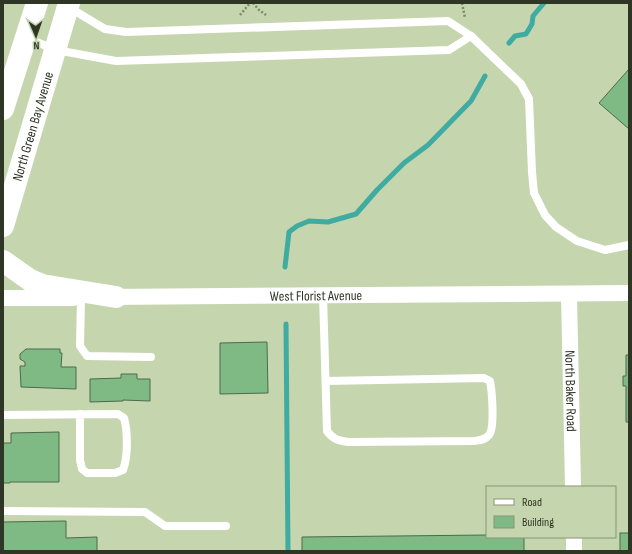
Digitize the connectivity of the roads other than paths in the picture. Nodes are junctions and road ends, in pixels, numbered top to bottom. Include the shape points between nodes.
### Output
1 (37, 3) edge
2 (66, 4) edge
3 (471, 36) junction
4 (25, 38) junction
5 (56, 50) junction
6 (3, 109) edge
7 (3, 226) edge
8 (629, 246) edge
9 (3, 261) edge
10 (629, 293) edge
11 (569, 294) junction
12 (323, 295) junction
13 (116, 297) junction
14 (3, 298) edge
15 (81, 298) junction
16 (151, 357) dead end
17 (326, 381) junction
18 (80, 414) junction
19 (3, 415) edge
20 (573, 486) edge
21 (3, 511) edge
22 (226, 526) dead end
23 (574, 538) edge
24 (574, 551) edge

1 - 4 main road
2 - 3 lane via 104,29 126,32 448,21
2 - 5 main road, North Green Bay Avenue
3 - 5 lane via 449,50 116,61
3 - 8 lane via 521,84 530,99 534,193 545,215 556,227 577,241 605,250
4 - 5 lane
4 - 6 main road
5 - 7 main road, North Green Bay Avenue
9 - 13 main road via 30,280 42,285
10 - 11 street, West Florist Avenue
11 - 12 street, West Florist Avenue
11 - 20 street, North Baker Road
12 - 13 street, West Florist Avenue
12 - 17 lane
13 - 15 street, West Florist Avenue
14 - 15 street, West Florist Avenue
15 - 16 lane via 80,346 87,356
17 - 17 lane via 327,431 338,441 474,441 483,440 490,434 492,388 490,381 484,378
18 - 18 lane via 118,414 124,418 126,462 123,470 115,473 87,473 82,469
18 - 19 lane
21 - 22 lane via 145,512 165,526
23 - 24 street

